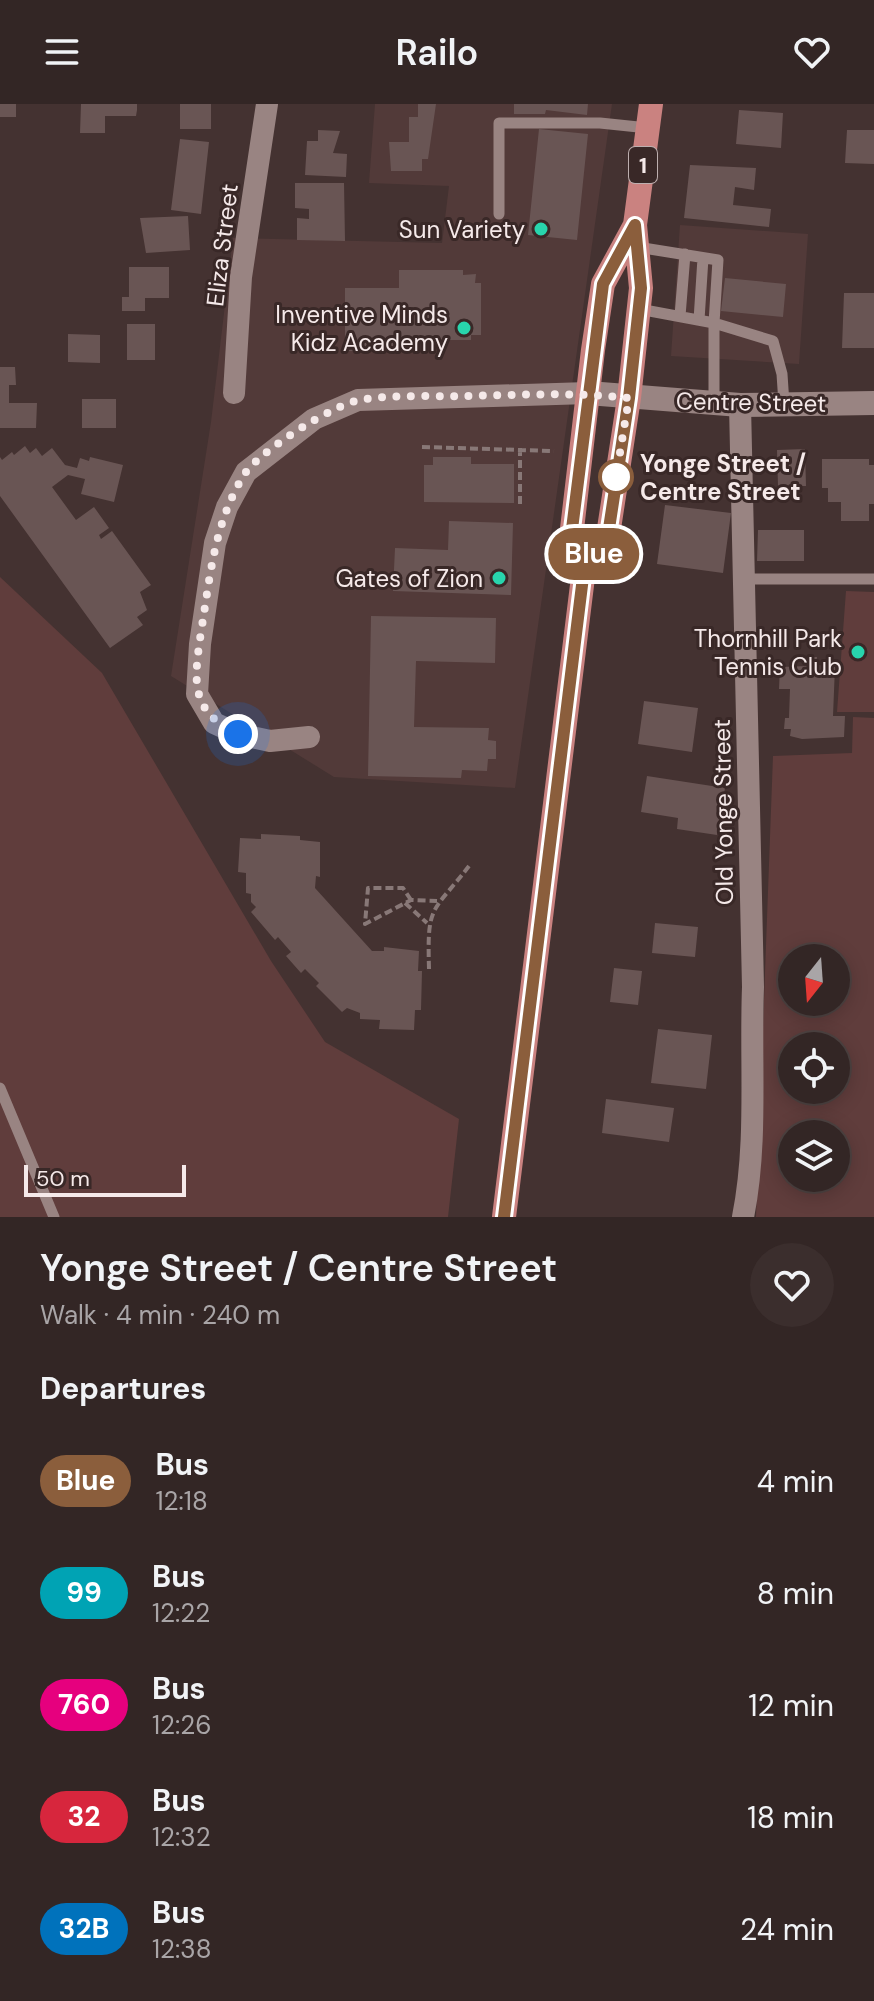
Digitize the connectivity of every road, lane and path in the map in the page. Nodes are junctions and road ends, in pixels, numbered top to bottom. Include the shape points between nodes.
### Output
1 (267, 104) edge
2 (649, 116) edge
3 (499, 214) dead end
4 (636, 236) junction
5 (685, 254) junction
6 (703, 258) junction
7 (639, 309) junction
8 (680, 316) junction
9 (699, 320) junction
10 (714, 323) junction
11 (234, 393) dead end
12 (588, 393) junction
13 (629, 398) junction
14 (874, 403) edge
15 (714, 404) junction
16 (740, 405) junction
17 (784, 405) junction
18 (422, 447) dead end
19 (520, 448) junction
20 (554, 451) dead end
21 (520, 504) dead end
22 (584, 569) junction
23 (744, 579) junction
24 (874, 579) edge
25 (309, 737) dead end
26 (469, 866) dead end
27 (411, 900) junction
28 (437, 901) junction
29 (405, 903) junction
30 (428, 924) junction
31 (429, 969) dead end
32 (0, 1088) edge
33 (54, 1217) edge
34 (504, 1217) edge
35 (743, 1217) edge

1 - 11 street, Eliza Street via 241,277
2 - 3 lane via 600,123 499,123
2 - 4 main road, 1
4 - 5 lane
4 - 7 main road, 1
4 - 12 main road, 1 via 603,284
5 - 6 lane
5 - 8 lane
6 - 9 lane
6 - 10 lane via 718,260
7 - 8 lane
7 - 13 main road, 1
8 - 9 lane
9 - 10 lane
10 - 15 lane
10 - 17 lane via 773,341
12 - 13 main road, Centre Street
12 - 22 main road, 1 via 572,529
12 - 25 street via 358,400 314,419 246,472 227,507 213,554 197,694 214,723 238,734 270,741
13 - 15 main road, Centre Street
13 - 22 main road, 1 via 608,535
14 - 17 main road, Centre Street
15 - 16 main road, Centre Street
16 - 17 main road, Centre Street
16 - 23 street, Old Yonge Street
18 - 19 path
19 - 20 path
19 - 21 path
22 - 34 main road, 1
23 - 24 lane
23 - 35 street, Old Yonge Street via 753,987 751,1160
26 - 28 path
27 - 28 path
27 - 29 path
27 - 29 path via 403,888 368,888 365,924
28 - 30 path
29 - 30 path
30 - 31 path
32 - 33 lane

